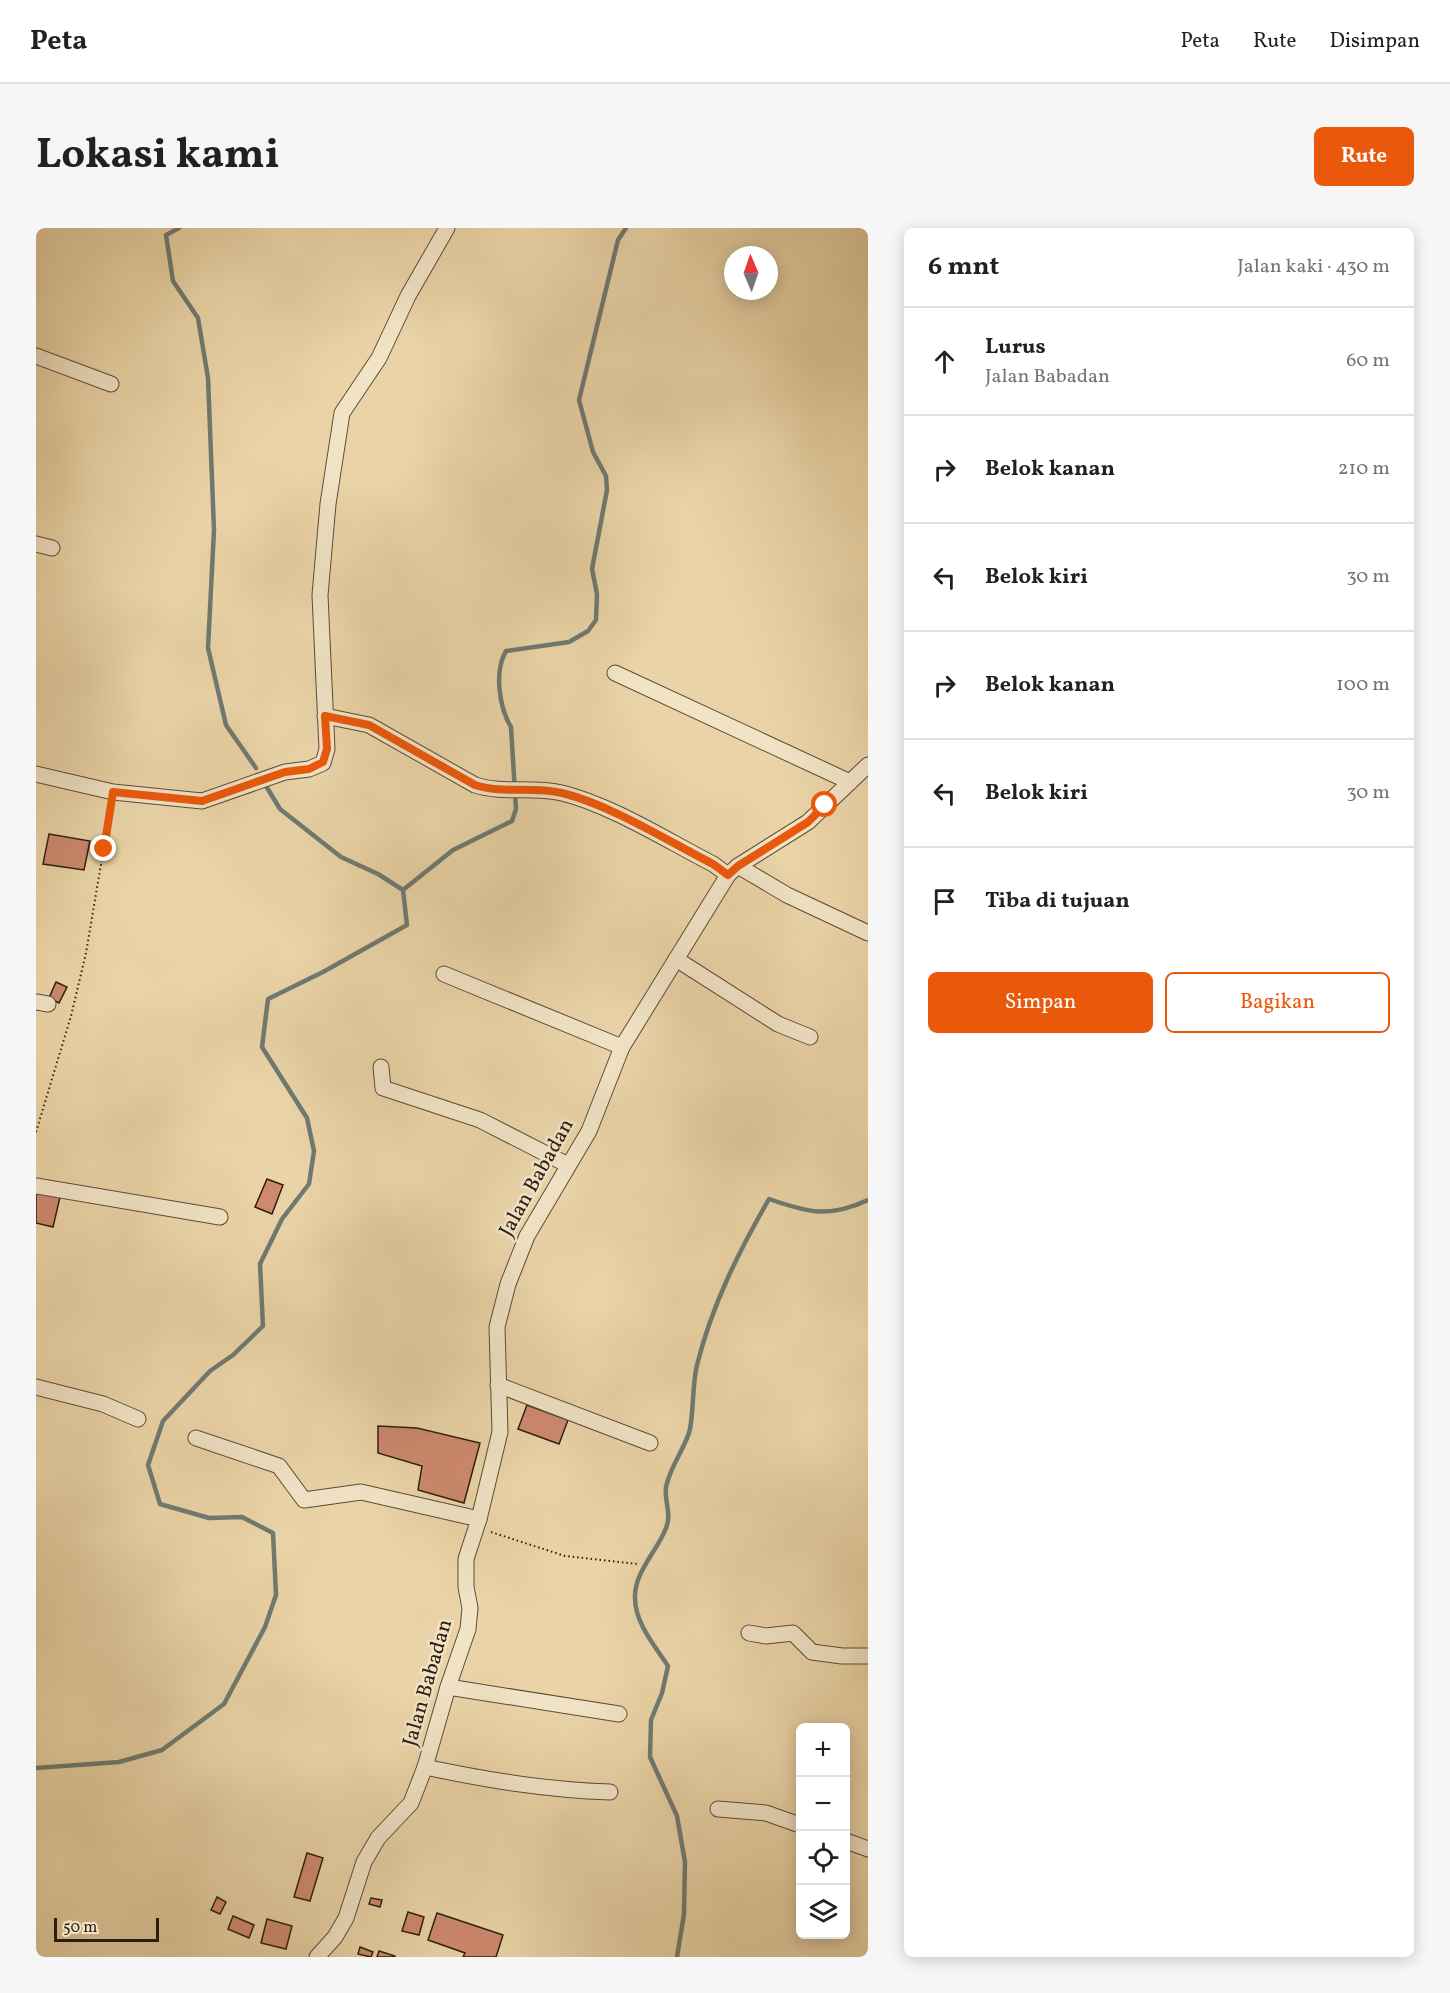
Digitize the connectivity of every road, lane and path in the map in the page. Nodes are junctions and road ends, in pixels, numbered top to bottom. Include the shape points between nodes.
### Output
1 (447, 228) edge
2 (36, 356) edge
3 (111, 384) dead end
4 (36, 544) edge
5 (51, 548) dead end
6 (615, 673) dead end
7 (325, 716) junction
8 (868, 765) edge
9 (36, 774) edge
10 (850, 782) junction
11 (113, 792) junction
12 (733, 871) junction
13 (868, 933) edge
14 (676, 959) junction
15 (444, 974) dead end
16 (810, 1037) dead end
17 (622, 1047) junction
18 (381, 1067) dead end
19 (36, 1132) edge
20 (568, 1165) junction
21 (36, 1186) edge
22 (220, 1217) dead end
23 (498, 1385) junction
24 (36, 1387) edge
25 (138, 1419) dead end
26 (196, 1438) dead end
27 (650, 1443) dead end
28 (478, 1522) junction
29 (638, 1564) dead end
30 (749, 1633) dead end
31 (868, 1656) edge
32 (448, 1687) junction
33 (619, 1714) dead end
34 (425, 1767) junction
35 (610, 1792) dead end
36 (718, 1809) dead end
37 (796, 1823) edge
38 (850, 1842) edge
39 (868, 1849) edge
40 (317, 1957) edge

1 - 7 street via 408,296 380,358 342,412 320,596
2 - 3 street
4 - 5 street
6 - 10 street
7 - 11 street via 327,749 323,762 309,769 285,772 202,801
7 - 12 street via 369,725 490,790 538,789 596,805
8 - 10 street, Jalan Babadan
9 - 11 street
10 - 12 street, Jalan Babadan via 808,822
11 - 19 path via 86,953
12 - 13 street
12 - 14 street, Jalan Babadan
14 - 16 street via 778,1024
14 - 17 street, Jalan Babadan
15 - 17 street
17 - 20 street, Jalan Babadan via 589,1131
18 - 20 street via 383,1088 480,1120
20 - 23 street, Jalan Babadan via 527,1236 508,1284 497,1327
21 - 22 street
23 - 27 street
23 - 28 street, Jalan Babadan via 500,1432
24 - 25 street via 103,1404
26 - 28 street via 279,1466 304,1500 361,1492
28 - 29 path via 565,1556
28 - 32 street, Jalan Babadan via 466,1559 468,1629
30 - 31 street via 793,1633 812,1652
32 - 33 street
32 - 34 street, Jalan Babadan
34 - 35 street via 507,1784
34 - 40 street, Jalan Babadan via 411,1803 378,1838 364,1862 346,1918
36 - 37 street via 766,1813
38 - 39 street

